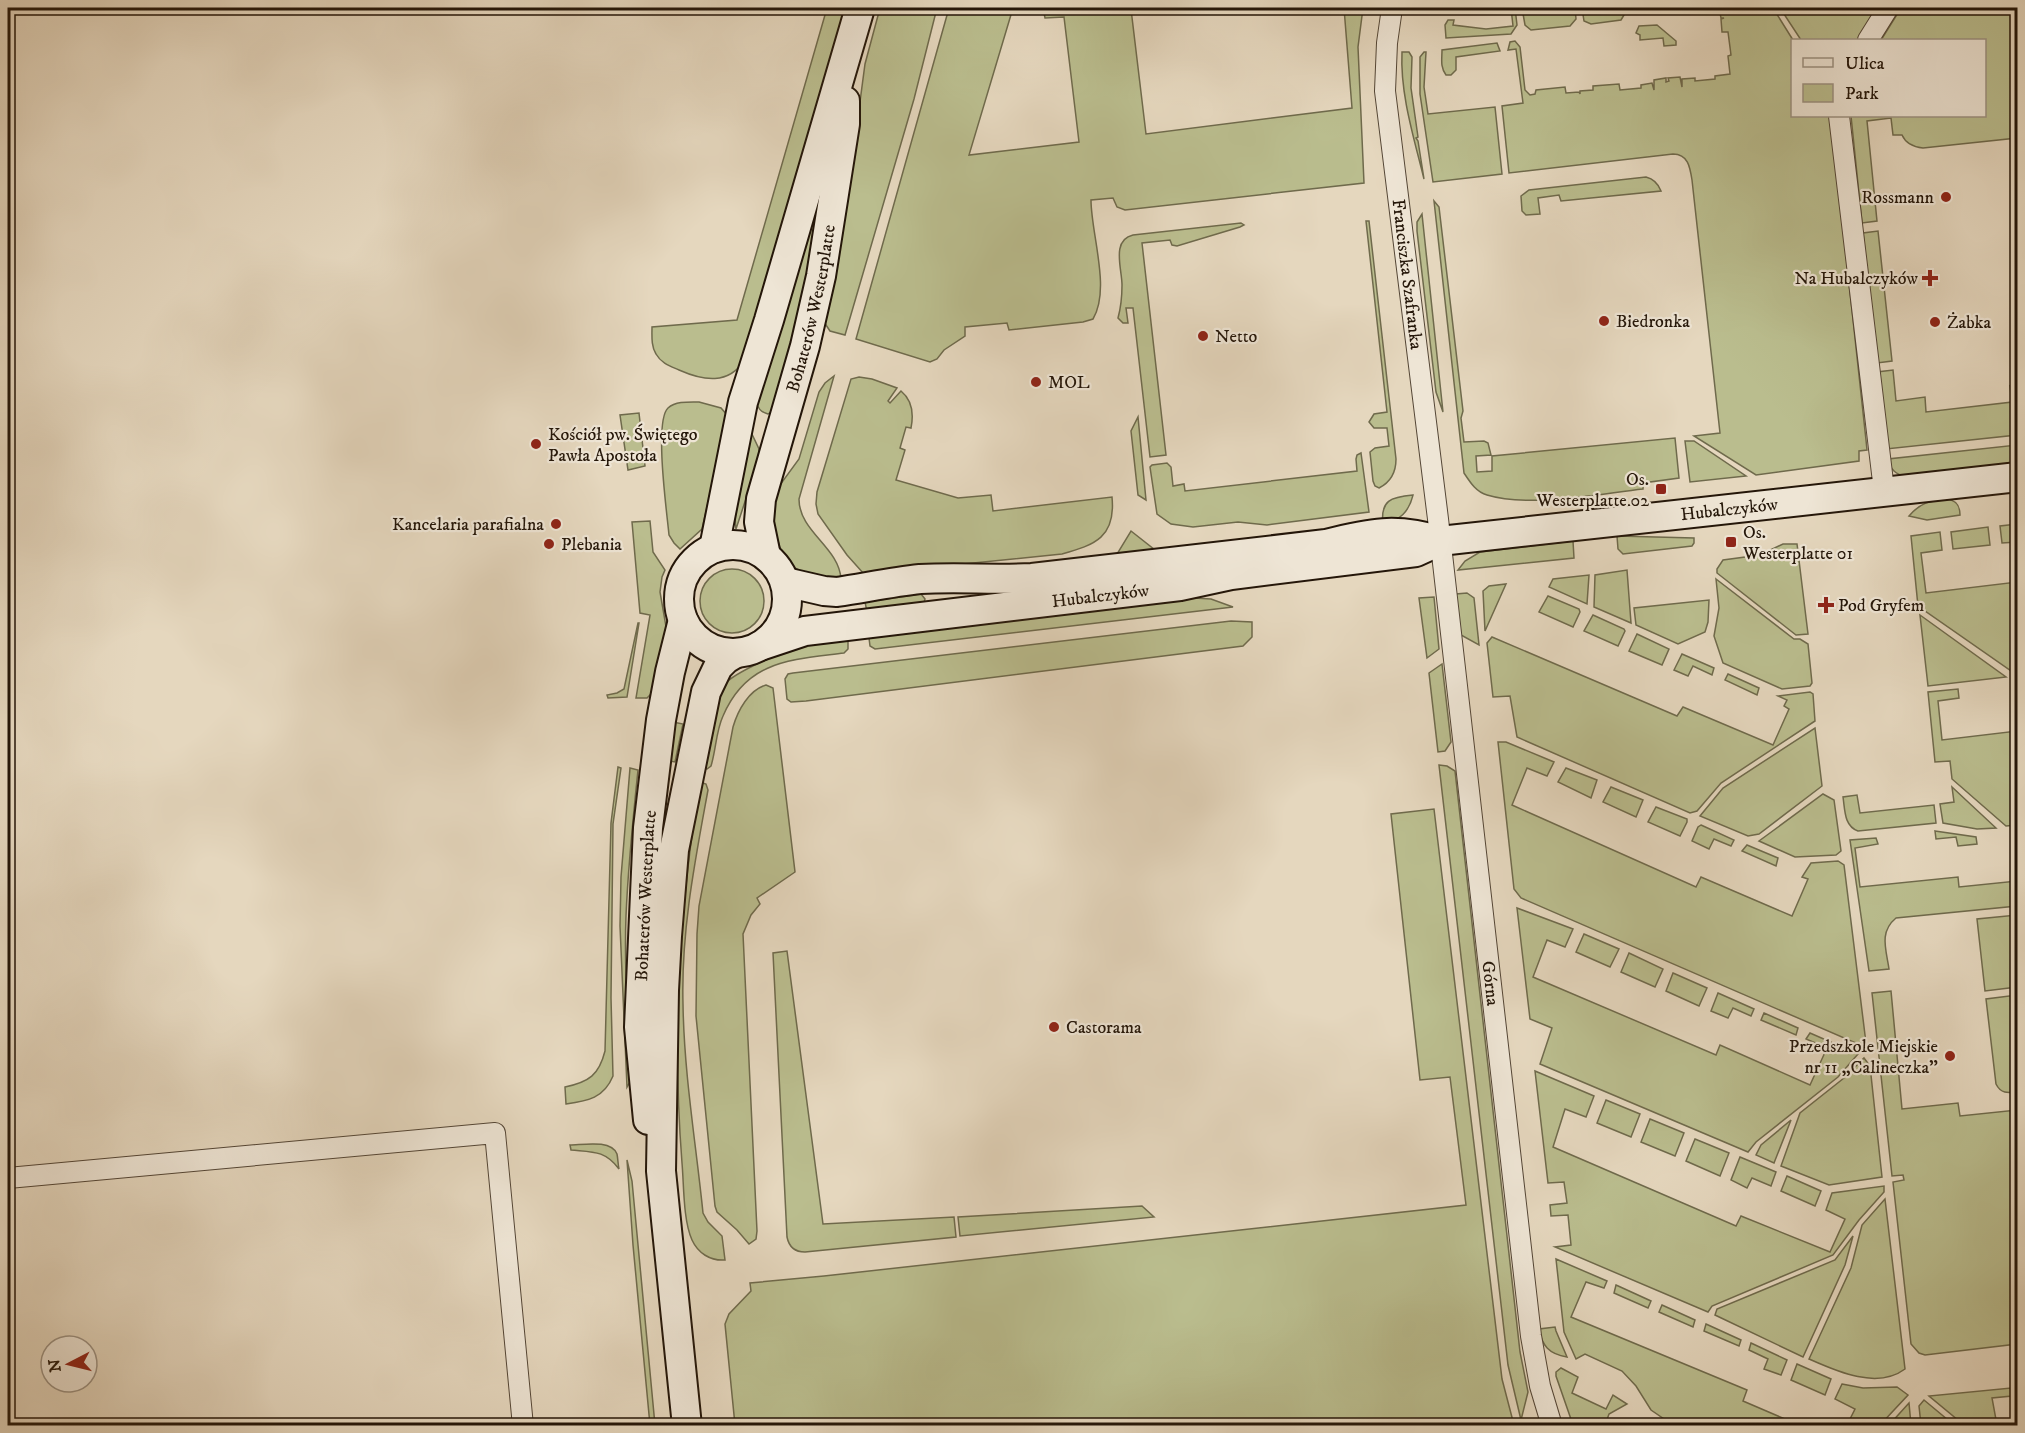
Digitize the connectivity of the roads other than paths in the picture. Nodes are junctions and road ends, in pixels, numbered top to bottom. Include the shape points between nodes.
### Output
1 (860, 8) edge
2 (1392, 8) edge
3 (1888, 8) edge
4 (1869, 39) edge
5 (846, 57) junction
6 (1839, 117) edge
7 (2018, 477) edge
8 (1884, 490) junction
9 (1440, 541) junction
10 (714, 548) junction
11 (766, 556) junction
12 (785, 582) junction
13 (683, 620) junction
14 (748, 650) junction
15 (661, 1171) junction
16 (8, 1178) edge
17 (523, 1425) edge
18 (687, 1425) edge
19 (1552, 1425) edge

1 - 5 main road, Bohaterów Westerplatte
2 - 9 street, Franciszka Szafranka via 1386,91
3 - 4 street
5 - 10 main road, Bohaterów Westerplatte via 743,402
5 - 11 main road, Bohaterów Westerplatte via 845,124 821,276 759,511
6 - 8 street
7 - 8 main road, Hubalczyków
8 - 9 main road, Hubalczyków
9 - 12 main road, Hubalczyków via 1410,532 1384,533 1326,544 1032,578 918,580 837,592
9 - 14 main road, Hubalczyków via 1425,550 1406,554 1231,575 1180,586 805,631
9 - 19 street, Górna via 1531,1336
10 - 11 main road via 741,545
10 - 13 main road via 701,555 683,578
11 - 12 main road via 778,567
12 - 14 main road via 788,597 781,625 772,637
13 - 14 main road via 705,645 723,652
13 - 15 main road, Bohaterów Westerplatte via 655,766 639,1000 646,1112
14 - 15 main road, Bohaterów Westerplatte via 726,659 718,667 706,692 674,850 664,990
15 - 18 main road, Bohaterów Westerplatte
16 - 17 street via 495,1133

